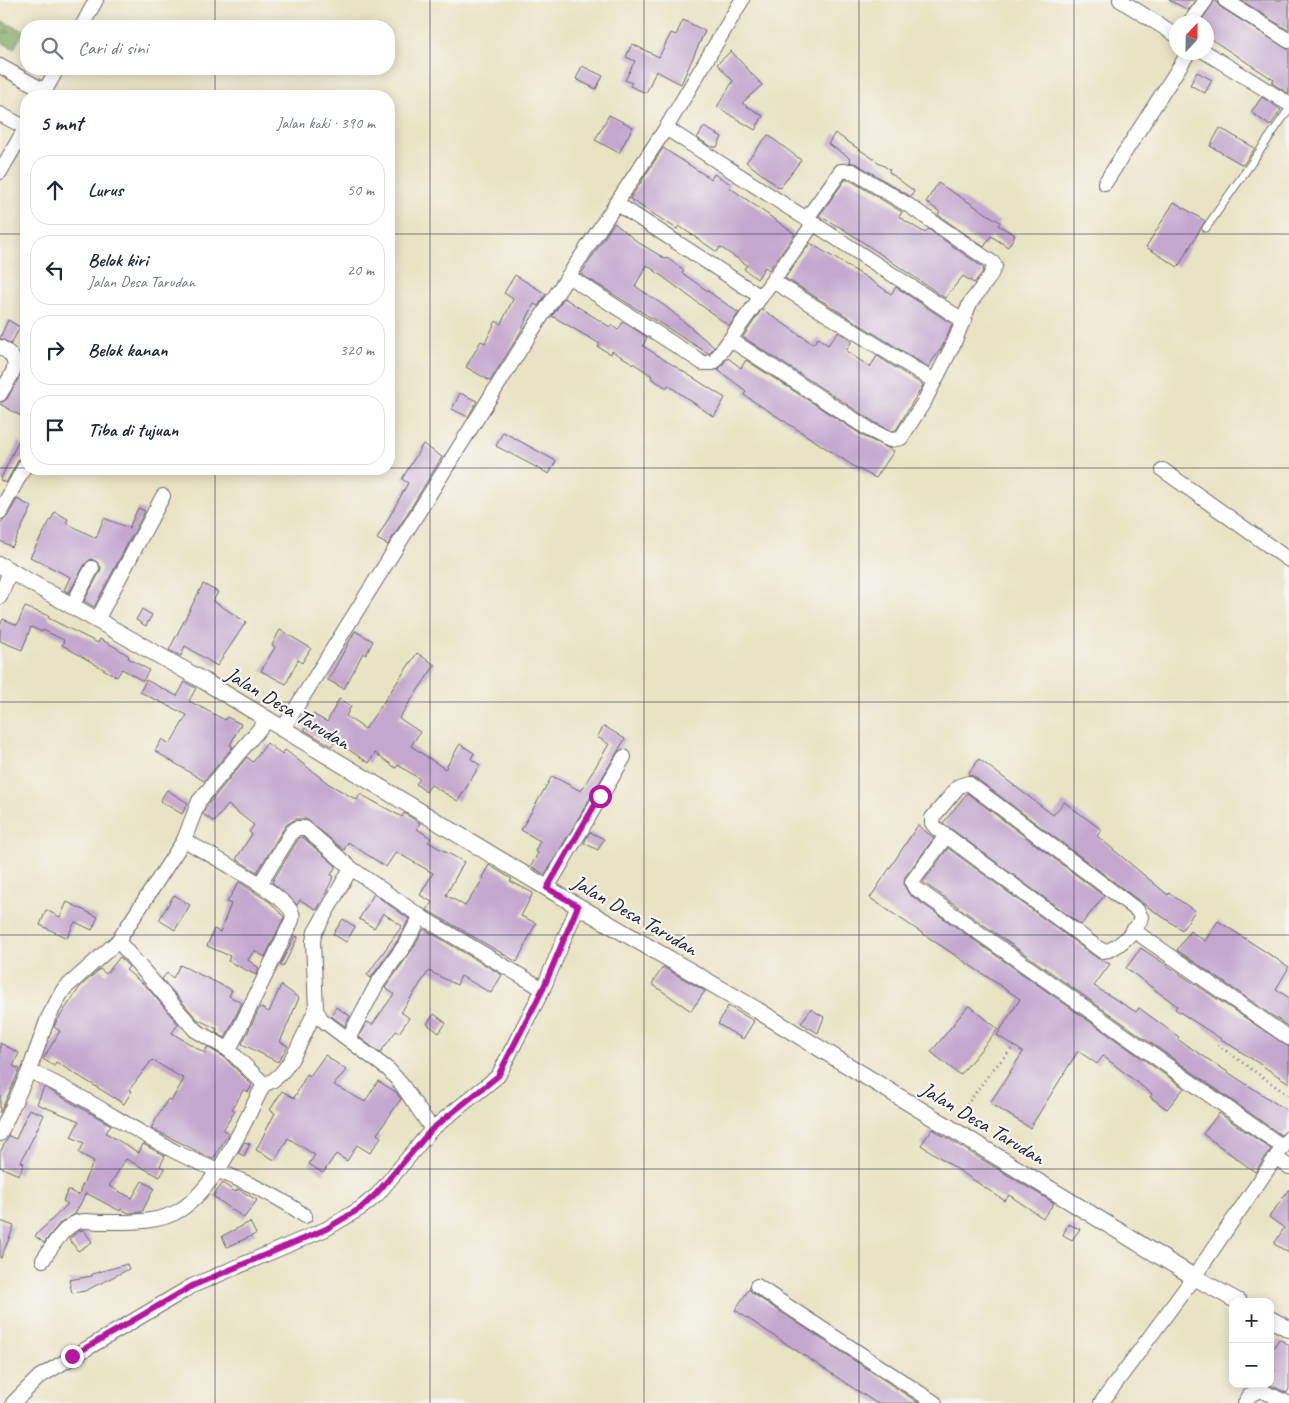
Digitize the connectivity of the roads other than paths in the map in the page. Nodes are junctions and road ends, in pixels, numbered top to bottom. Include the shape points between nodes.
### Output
1 (96, 0) edge
2 (742, 0) edge
3 (1120, 0) edge
4 (1206, 0) edge
5 (1225, 0) edge
6 (1195, 15) edge
7 (85, 20) edge
8 (1169, 31) edge
9 (1289, 41) edge
10 (1214, 58) edge
11 (1184, 60) edge
12 (0, 66) edge
13 (54, 75) edge
14 (39, 90) edge
15 (46, 90) edge
16 (1289, 104) edge
17 (1289, 109) edge
18 (0, 114) edge
19 (20, 125) edge
20 (666, 128) junction
21 (20, 138) edge
22 (0, 172) edge
23 (1105, 183) dead end
24 (616, 203) junction
25 (810, 220) junction
26 (1206, 228) dead end
27 (568, 276) junction
28 (773, 281) junction
29 (761, 297) junction
30 (964, 321) junction
31 (731, 340) junction
32 (0, 347) edge
33 (934, 381) junction
34 (0, 394) edge
35 (1163, 470) dead end
36 (20, 475) edge
37 (163, 496) dead end
38 (0, 512) edge
39 (1289, 560) edge
40 (5, 568) edge
41 (92, 568) dead end
42 (0, 597) edge
43 (72, 606) junction
44 (97, 620) junction
45 (266, 720) junction
46 (282, 730) junction
47 (624, 757) dead end
48 (946, 836) junction
49 (184, 840) junction
50 (351, 868) junction
51 (260, 884) junction
52 (547, 888) junction
53 (578, 906) junction
54 (421, 916) junction
55 (1133, 930) junction
56 (118, 941) junction
57 (537, 986) junction
58 (316, 1009) junction
59 (1289, 1038) edge
60 (348, 1039) junction
61 (229, 1050) junction
62 (29, 1071) junction
63 (264, 1084) junction
64 (432, 1129) junction
65 (0, 1134) edge
66 (1283, 1147) edge
67 (1289, 1167) edge
68 (217, 1171) junction
69 (306, 1216) dead end
70 (43, 1260) dead end
71 (1194, 1277) junction
72 (757, 1286) dead end
73 (1232, 1298) edge
74 (1274, 1321) edge
75 (1289, 1329) edge
76 (13, 1403) edge
77 (935, 1403) edge
78 (1101, 1403) edge
79 (1245, 1403) edge
80 (1288, 1403) edge

1 - 7 street
2 - 20 street
3 - 8 street
4 - 6 street
5 - 9 street
10 - 16 street
11 - 23 street
12 - 14 street
13 - 15 street
17 - 26 lane
18 - 19 street
20 - 24 street
20 - 25 street
21 - 22 street
24 - 27 street
24 - 29 street
25 - 28 street
25 - 30 street
25 - 30 street via 841,171 852,171 975,249 994,266 970,303
27 - 31 street via 703,363 713,363
27 - 46 street
28 - 29 street
28 - 33 street
29 - 31 street
30 - 33 street
31 - 33 street via 834,408 890,440 901,438
32 - 34 street via 12,355 15,362
35 - 39 street
36 - 38 street
37 - 44 street
40 - 42 street
40 - 43 street, Jalan Desa Tarudan
41 - 43 street
43 - 44 street, Jalan Desa Tarudan
44 - 45 street, Jalan Desa Tarudan
45 - 46 street, Jalan Desa Tarudan
45 - 49 street via 199,801
46 - 52 street, Jalan Desa Tarudan
47 - 52 street
48 - 55 street via 1102,950 1110,950
48 - 55 street via 934,826 932,818 959,786 972,784 1137,910 1142,917
48 - 66 street via 912,882 914,887
49 - 51 street
49 - 56 street
50 - 51 street via 301,827 292,832
50 - 54 street
50 - 58 street via 315,932
51 - 61 street via 288,905 293,918
52 - 53 street, Jalan Desa Tarudan
53 - 57 street
53 - 71 street, Jalan Desa Tarudan via 757,1010
54 - 57 street
54 - 60 street via 377,984
55 - 59 street
56 - 61 street via 195,1030
56 - 62 street via 63,990 48,1018
57 - 64 street via 498,1076
58 - 60 street via 325,1022
58 - 63 street via 293,1057 271,1083
60 - 64 street via 389,1070
61 - 63 street
62 - 65 street
62 - 68 street via 57,1083 168,1147
63 - 68 street
64 - 76 street via 361,1208 326,1229 192,1286 39,1377
66 - 67 street
66 - 71 street
68 - 69 street via 277,1196
68 - 70 street via 188,1204 166,1217 75,1223 58,1238
71 - 73 street, Jalan Desa Tarudan
71 - 78 street
72 - 77 street
74 - 75 street
79 - 80 street via 1250,1395 1260,1390

